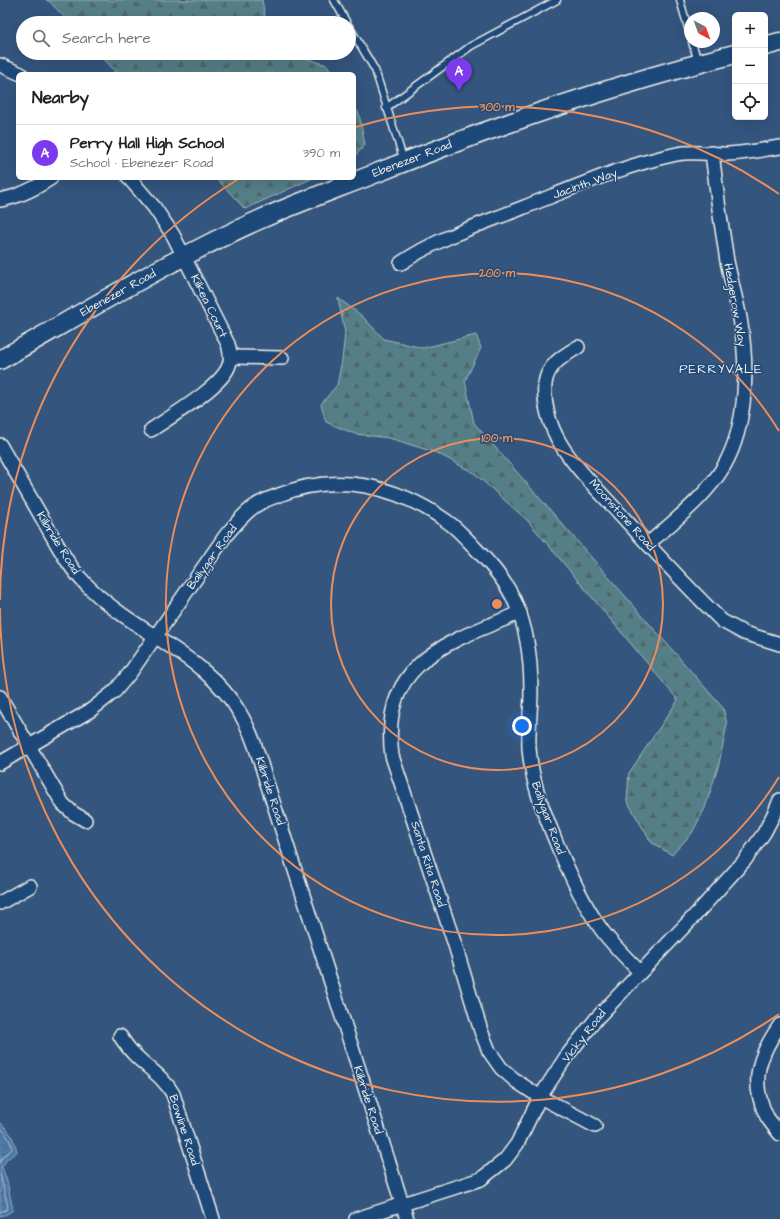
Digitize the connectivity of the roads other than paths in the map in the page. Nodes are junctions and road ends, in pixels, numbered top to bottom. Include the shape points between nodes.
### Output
1 (334, 0) edge
2 (557, 0) edge
3 (680, 0) edge
4 (684, 14) edge
5 (343, 16) edge
6 (356, 38) edge
7 (780, 42) edge
8 (768, 45) edge
9 (694, 48) edge
10 (732, 55) edge
11 (698, 63) junction
12 (0, 65) edge
13 (16, 72) edge
14 (386, 108) junction
15 (780, 147) edge
16 (712, 153) junction
17 (404, 161) junction
18 (48, 180) edge
19 (130, 180) edge
20 (0, 200) edge
21 (184, 256) junction
22 (401, 263) dead end
23 (578, 347) dead end
24 (231, 357) junction
25 (282, 358) dead end
26 (0, 360) edge
27 (151, 430) dead end
28 (0, 445) edge
29 (648, 544) junction
30 (520, 613) junction
31 (156, 636) junction
32 (780, 644) edge
33 (0, 697) edge
34 (29, 746) junction
35 (0, 763) edge
36 (780, 800) edge
37 (85, 820) dead end
38 (30, 886) dead end
39 (0, 903) edge
40 (640, 972) junction
41 (780, 1025) edge
42 (120, 1036) dead end
43 (540, 1096) junction
44 (595, 1126) dead end
45 (780, 1134) edge
46 (402, 1204) junction
47 (213, 1219) edge
48 (356, 1219) edge
49 (407, 1219) edge

1 - 5 lane
2 - 14 lane via 471,46
3 - 4 lane
6 - 14 lane via 375,70
7 - 8 street
9 - 11 lane
10 - 11 street, Ebenezer Road
11 - 17 street, Ebenezer Road via 549,109
12 - 13 street
14 - 17 lane
15 - 16 street, Jacinth Way via 748,152
16 - 22 street, Jacinth Way via 692,152 622,170 447,237
16 - 29 street, Hedgerow Way via 721,228 743,341 740,420 732,450 711,484 685,512
17 - 21 street, Ebenezer Road via 261,219
18 - 20 street via 29,191
19 - 21 street, Kilkea Court via 164,221
21 - 24 street, Kilkea Court via 228,344
21 - 26 street, Ebenezer Road
23 - 29 street, Moonstone Road via 562,357 548,373 545,397 554,431 574,462
24 - 25 street
24 - 27 street via 227,372 214,386
28 - 31 street, Kilbride Road via 61,552 79,577 107,603
29 - 32 street, Moonstone Road via 722,620 744,633
30 - 31 street, Ballygar Road via 499,574 446,520 383,489 338,483 297,488 256,505 226,535
30 - 40 street, Ballygar Road via 530,663 529,748 536,792 567,867 589,910 603,932
30 - 43 street, Santa Rita Road via 459,639 422,661 400,689 390,721 389,737 392,756 489,1051 501,1068 516,1082
31 - 34 street, Ballygar Road via 130,673 106,700
31 - 46 street, Kilbride Road via 202,669 232,700 242,716 266,780
33 - 34 street
34 - 35 street, Ballygar Road
34 - 37 street via 62,804
36 - 40 street, Vicky Road via 764,833 745,860
38 - 39 street
40 - 43 street, Vicky Road via 596,1018
41 - 45 street via 765,1048 758,1073 762,1104 768,1118
42 - 47 street, Bowline Road via 133,1054 161,1077 173,1094
43 - 44 street, Santa Rita Road
43 - 46 street, Vicky Road via 517,1144 505,1160 481,1179
46 - 48 street, Vicky Road
46 - 49 street, Kilbride Road

